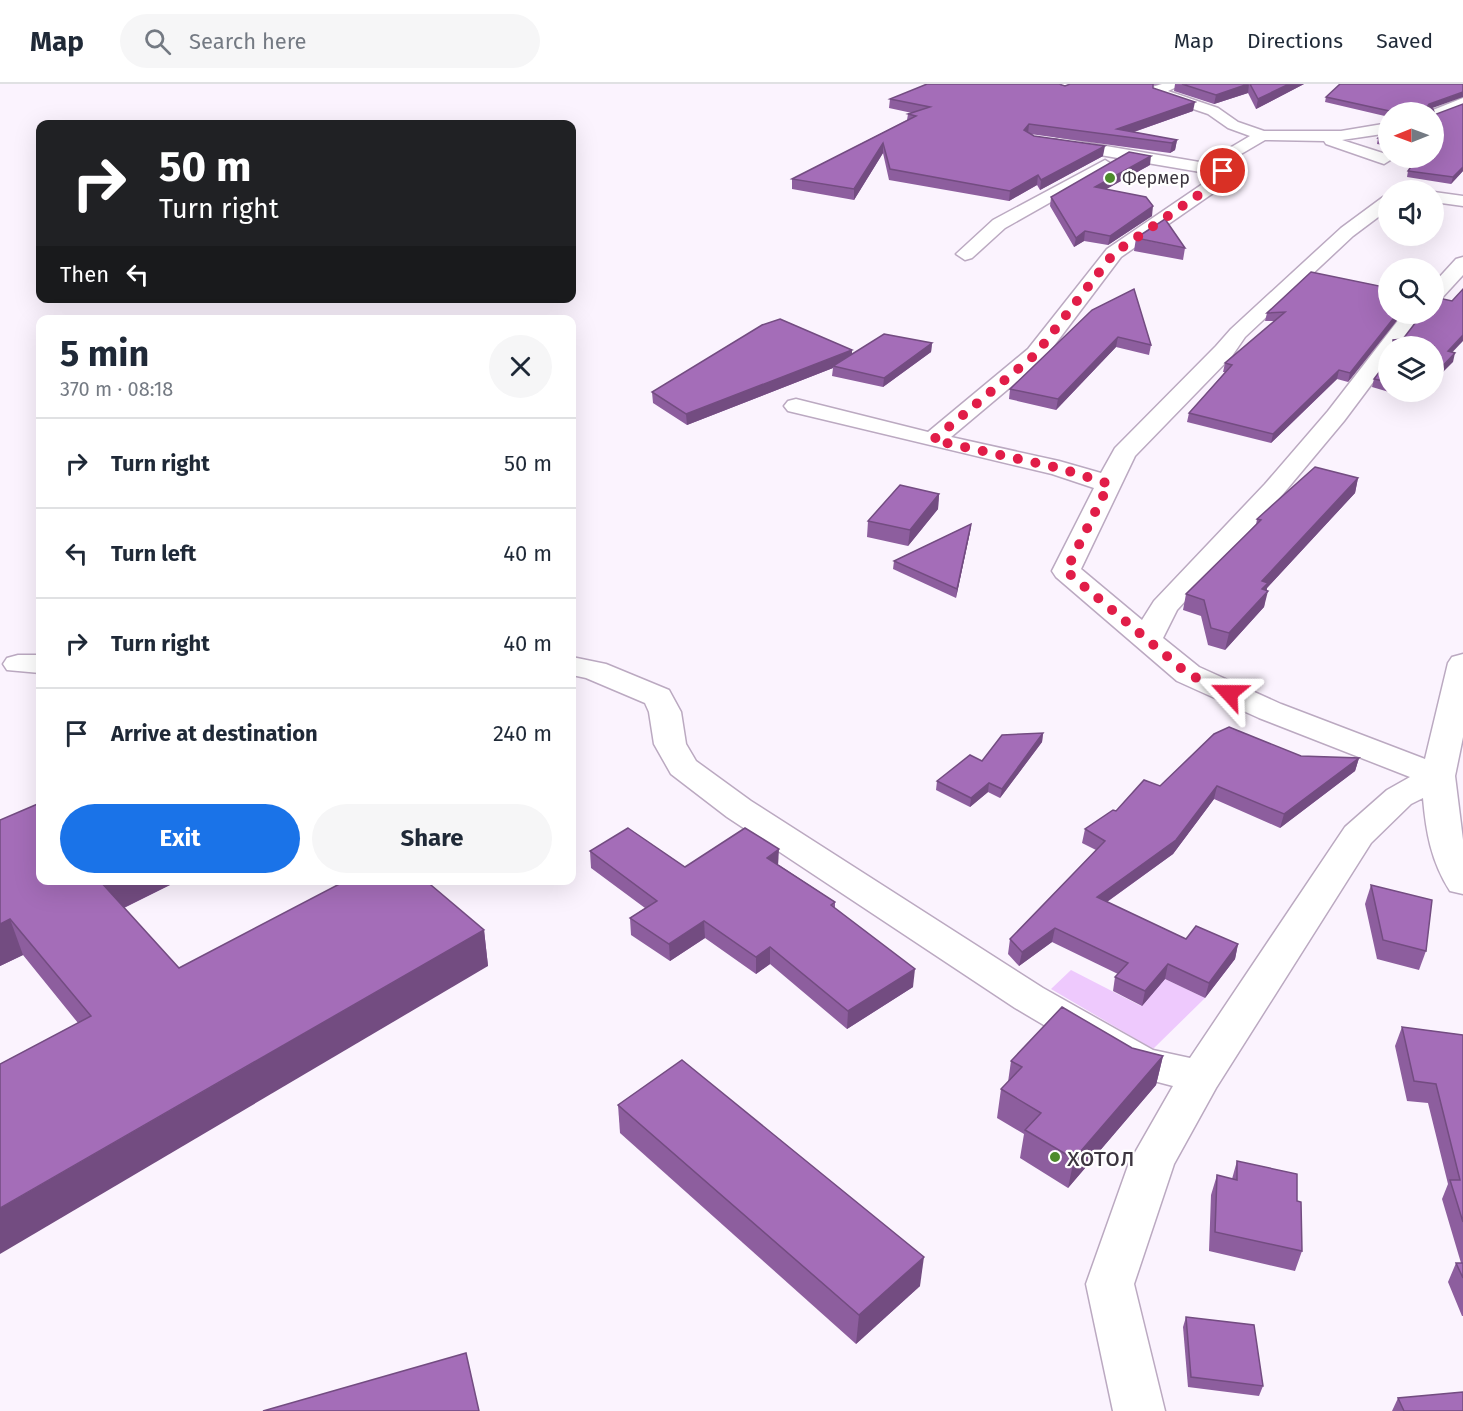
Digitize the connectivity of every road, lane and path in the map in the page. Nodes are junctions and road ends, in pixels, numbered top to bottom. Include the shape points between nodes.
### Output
1 (1176, 84) edge
2 (1463, 102) edge
3 (1444, 111) edge
4 (1378, 131) edge
5 (1262, 135) junction
6 (1318, 136) junction
7 (1044, 141) edge
8 (1124, 153) junction
9 (1378, 155) edge
10 (1223, 171) junction
11 (1378, 197) edge
12 (1444, 198) edge
13 (1463, 201) edge
14 (965, 254) dead end
15 (1463, 263) edge
16 (1444, 284) edge
17 (1405, 324) edge
18 (796, 406) dead end
19 (933, 440) junction
20 (1109, 484) junction
21 (1148, 638) junction
22 (1463, 663) edge
23 (576, 667) edge
24 (1438, 776) junction
25 (1463, 882) edge
26 (1200, 1077) junction
27 (1139, 1411) edge

1 - 5 street via 1157,92 1213,111 1233,125
2 - 3 street
4 - 6 street
5 - 6 street
5 - 10 street via 1229,155
6 - 9 street
7 - 8 street
8 - 10 street
8 - 14 street via 999,224
10 - 19 street via 1213,185 1114,253 1036,354
11 - 20 street via 1124,453
12 - 13 street
15 - 16 street
17 - 21 street via 1336,416 1274,489 1164,608
18 - 19 street
19 - 20 street via 1059,468
20 - 21 street via 1066,571
21 - 24 street via 1188,674 1270,711
22 - 24 street
23 - 26 street via 595,670 658,697 665,712 670,744 683,767 749,816 1029,998 1142,1063
24 - 25 street via 1444,837
24 - 26 street via 1399,797 1358,835
26 - 27 street via 1152,1164 1110,1284

